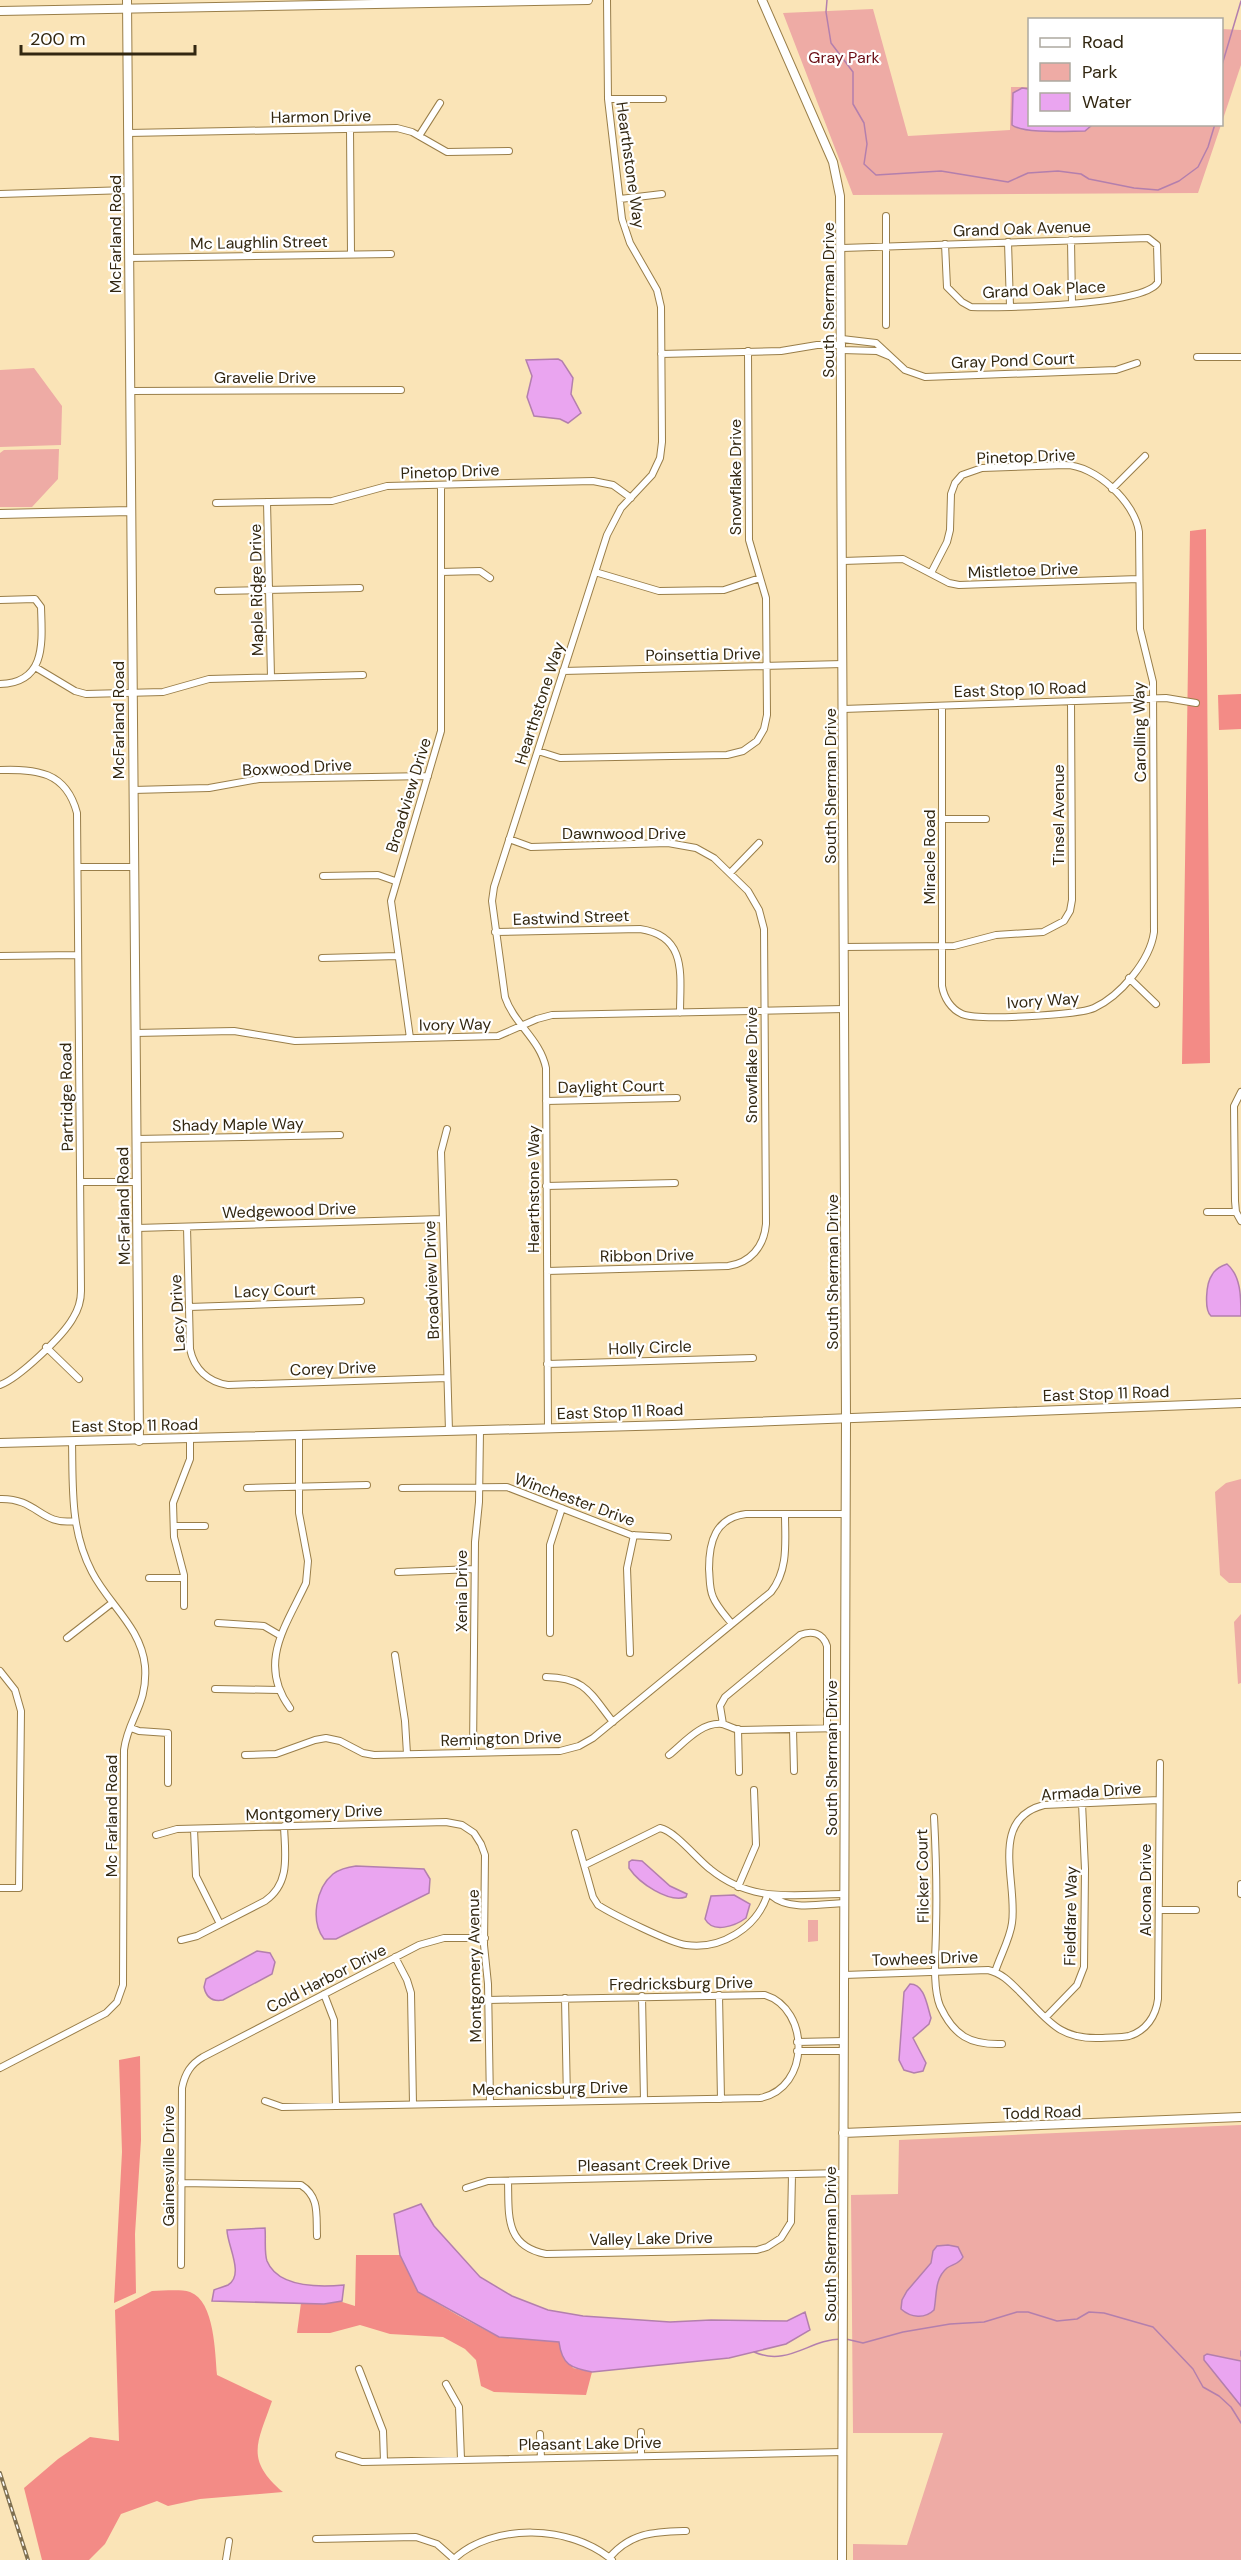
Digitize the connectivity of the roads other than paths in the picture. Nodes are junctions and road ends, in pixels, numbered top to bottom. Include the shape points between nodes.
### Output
1 (588, 0) edge
2 (607, 0) edge
3 (762, 0) edge
4 (127, 4) edge
5 (0, 12) edge
6 (608, 99) junction
7 (663, 99) dead end
8 (440, 103) dead end
9 (350, 129) junction
10 (128, 133) junction
11 (419, 136) junction
12 (509, 152) dead end
13 (128, 190) junction
14 (0, 194) edge
15 (662, 194) dead end
16 (620, 199) junction
17 (886, 216) dead end
18 (1071, 240) junction
19 (1008, 242) junction
20 (945, 244) junction
21 (886, 246) junction
22 (842, 248) junction
23 (351, 254) junction
24 (391, 254) dead end
25 (129, 258) junction
26 (1154, 288) joint
27 (1072, 303) junction
28 (1010, 306) junction
29 (886, 325) dead end
30 (842, 345) junction
31 (748, 351) junction
32 (661, 354) junction
33 (1197, 357) dead end
34 (1241, 357) edge
35 (894, 360) junction
36 (1137, 363) dead end
37 (401, 390) dead end
38 (130, 391) junction
39 (1145, 456) dead end
40 (441, 484) junction
41 (1112, 489) junction
42 (631, 498) junction
43 (267, 502) junction
44 (216, 503) dead end
45 (130, 511) junction
46 (0, 514) edge
47 (843, 561) junction
48 (441, 572) junction
49 (595, 572) junction
50 (931, 573) junction
51 (490, 578) dead end
52 (760, 578) junction
53 (1139, 579) junction
54 (360, 588) dead end
55 (269, 590) junction
56 (218, 591) dead end
57 (0, 600) edge
58 (843, 664) junction
59 (766, 666) junction
60 (35, 667) junction
61 (563, 671) junction
62 (363, 675) dead end
63 (271, 677) junction
64 (0, 684) edge
65 (132, 692) junction
66 (1153, 698) junction
67 (1071, 701) junction
68 (1196, 703) dead end
69 (942, 706) junction
70 (843, 709) junction
71 (537, 751) junction
72 (0, 770) edge
73 (428, 776) junction
74 (132, 790) junction
75 (942, 819) junction
76 (986, 819) dead end
77 (509, 839) junction
78 (759, 843) dead end
79 (78, 867) junction
80 (133, 867) junction
81 (730, 873) junction
82 (323, 876) dead end
83 (395, 881) junction
84 (495, 932) junction
85 (942, 946) junction
86 (844, 947) junction
87 (78, 955) junction
88 (0, 956) edge
89 (398, 956) junction
90 (322, 958) dead end
91 (1129, 978) junction
92 (1156, 1004) dead end
93 (951, 1006) joint
94 (844, 1009) junction
95 (765, 1011) junction
96 (680, 1012) junction
97 (523, 1026) junction
98 (135, 1033) junction
99 (410, 1038) junction
100 (1241, 1092) edge
101 (677, 1098) dead end
102 (546, 1101) junction
103 (447, 1129) dead end
104 (340, 1135) dead end
105 (136, 1139) junction
106 (1238, 1155) edge
107 (80, 1182) junction
108 (136, 1182) junction
109 (675, 1183) dead end
110 (546, 1186) junction
111 (1207, 1212) dead end
112 (1236, 1212) junction
113 (443, 1220) junction
114 (1241, 1221) edge
115 (187, 1227) junction
116 (137, 1228) junction
117 (746, 1260) joint
118 (547, 1270) junction
119 (361, 1301) dead end
120 (189, 1307) junction
121 (46, 1347) junction
122 (753, 1358) dead end
123 (547, 1364) junction
124 (447, 1378) junction
125 (79, 1379) dead end
126 (220, 1383) joint
127 (4, 1384) edge
128 (1241, 1402) edge
129 (846, 1419) junction
130 (548, 1429) junction
131 (449, 1431) junction
132 (480, 1431) junction
133 (299, 1436) junction
134 (190, 1439) junction
135 (140, 1441) junction
136 (72, 1442) junction
137 (0, 1443) edge
138 (367, 1485) dead end
139 (480, 1486) junction
140 (299, 1487) junction
141 (247, 1488) dead end
142 (402, 1488) dead end
143 (0, 1499) edge
144 (562, 1508) junction
145 (785, 1514) junction
146 (845, 1514) junction
147 (75, 1521) junction
148 (174, 1526) junction
149 (206, 1526) dead end
150 (634, 1535) junction
151 (668, 1537) dead end
152 (474, 1569) junction
153 (398, 1572) dead end
154 (149, 1578) dead end
155 (184, 1578) junction
156 (112, 1603) junction
157 (184, 1606) dead end
158 (218, 1623) dead end
159 (732, 1624) junction
160 (550, 1633) dead end
161 (281, 1636) junction
162 (68, 1638) dead end
163 (630, 1653) dead end
164 (395, 1656) dead end
165 (0, 1671) edge
166 (546, 1677) dead end
167 (215, 1689) dead end
168 (279, 1690) junction
169 (290, 1708) dead end
170 (613, 1722) junction
171 (723, 1724) junction
172 (131, 1728) junction
173 (827, 1728) junction
174 (844, 1728) junction
175 (738, 1729) junction
176 (793, 1729) junction
177 (473, 1753) junction
178 (407, 1754) junction
179 (245, 1755) dead end
180 (669, 1755) dead end
181 (1160, 1763) dead end
182 (794, 1771) dead end
183 (739, 1772) dead end
184 (168, 1784) dead end
185 (754, 1790) dead end
186 (1159, 1800) junction
187 (1082, 1803) junction
188 (934, 1817) dead end
189 (284, 1826) junction
190 (194, 1829) junction
191 (472, 1832) joint
192 (575, 1833) dead end
193 (156, 1835) dead end
194 (585, 1865) junction
195 (1241, 1884) edge
196 (738, 1887) junction
197 (0, 1888) edge
198 (843, 1894) junction
199 (1241, 1894) edge
200 (770, 1896) junction
201 (843, 1903) junction
202 (1159, 1910) junction
203 (1196, 1910) dead end
204 (220, 1924) junction
205 (484, 1938) junction
206 (182, 1940) dead end
207 (395, 1957) junction
208 (936, 1971) junction
209 (995, 1972) junction
210 (844, 1975) junction
211 (324, 1994) junction
212 (719, 1995) junction
213 (642, 1996) junction
214 (565, 1998) junction
215 (488, 2000) junction
216 (1154, 2016) joint
217 (1046, 2017) junction
218 (844, 2041) junction
219 (797, 2042) junction
220 (1002, 2044) dead end
221 (797, 2051) junction
222 (844, 2051) junction
223 (0, 2068) edge
224 (189, 2068) joint
225 (721, 2099) junction
226 (644, 2100) junction
227 (265, 2101) dead end
228 (567, 2102) junction
229 (490, 2103) junction
230 (413, 2104) junction
231 (336, 2106) junction
232 (1241, 2117) edge
233 (843, 2133) junction
234 (843, 2173) junction
235 (792, 2175) junction
236 (508, 2181) junction
237 (182, 2183) junction
238 (466, 2187) dead end
239 (317, 2236) dead end
240 (181, 2265) dead end
241 (359, 2369) dead end
242 (446, 2384) dead end
243 (640, 2432) dead end
244 (540, 2434) dead end
245 (843, 2452) junction
246 (339, 2455) dead end
247 (641, 2456) junction
248 (541, 2458) junction
249 (461, 2459) junction
250 (384, 2461) junction
251 (686, 2531) dead end
252 (316, 2539) dead end
253 (229, 2541) dead end
254 (454, 2559) edge
255 (611, 2559) edge
256 (226, 2560) edge
257 (842, 2560) edge

1 - 4 main road
2 - 6 street, Hearthstone Way
3 - 22 street, South Sherman Drive via 833,162 839,188
4 - 5 main road
4 - 10 street, McFarland Road
6 - 7 street
6 - 16 street, Hearthstone Way
8 - 11 street
9 - 10 street, Harmon Drive
9 - 11 street, Harmon Drive via 397,128
9 - 23 street
10 - 13 street, McFarland Road
11 - 12 street, Harmon Drive via 447,152
13 - 14 street
13 - 25 street, McFarland Road
15 - 16 street
16 - 32 street, Hearthstone Way via 628,238 659,299
17 - 21 street
18 - 19 street, Grand Oak Avenue
18 - 26 street, Grand Oak Avenue via 1154,240 1158,263 1158,282
18 - 27 street
19 - 20 street, Grand Oak Avenue
19 - 28 street
20 - 21 street, Grand Oak Avenue
20 - 28 street, Grand Oak Place via 946,284 955,296 971,307
21 - 22 street, Grand Oak Avenue
21 - 29 street
22 - 30 street, South Sherman Drive
23 - 24 street, Mc Laughlin Street
23 - 25 street, Mc Laughlin Street
25 - 38 street, McFarland Road
26 - 27 street, Grand Oak Place via 1104,302
27 - 28 street, Grand Oak Place
30 - 31 street
30 - 35 street, Gray Pond Court via 877,351
30 - 35 street, Gray Pond Court via 876,343
30 - 47 street, South Sherman Drive
31 - 32 street
31 - 52 street, Snowflake Drive via 748,540
32 - 42 street, Hearthstone Way via 661,453 652,475
33 - 34 street
35 - 36 street, Gray Pond Court via 909,372 925,377 1116,370
37 - 38 street, Gravelie Drive
38 - 45 street, McFarland Road
39 - 41 street
40 - 42 street, Pinetop Drive via 595,481 613,485
40 - 43 street, Pinetop Drive via 387,486 332,501
40 - 48 street, Broadview Drive
41 - 50 street, Pinetop Drive via 1096,474 1071,465 969,471 951,491 949,535
41 - 53 street, Carolling Way via 1137,521
42 - 49 street, Hearthstone Way via 612,522
43 - 44 street, Pinetop Drive
43 - 55 street, Maple Ridge Drive
45 - 46 street
45 - 65 street, McFarland Road
47 - 50 street, Mistletoe Drive via 903,559
47 - 58 street, South Sherman Drive
48 - 51 street via 480,571
48 - 73 street, Broadview Drive via 441,723
49 - 52 street via 659,591 723,590
49 - 61 street, Hearthstone Way
50 - 53 street, Mistletoe Drive via 959,585
52 - 59 street, Snowflake Drive via 766,602
53 - 66 street, Carolling Way via 1140,632 1152,673
54 - 55 street
55 - 56 street
55 - 63 street, Maple Ridge Drive
57 - 60 street via 38,601 42,645
58 - 59 street, Poinsettia Drive
58 - 70 street, South Sherman Drive
59 - 61 street, Poinsettia Drive
59 - 71 street, Snowflake Drive via 766,718 757,741 743,751 560,758
60 - 64 street via 22,680
60 - 65 street via 83,693
61 - 71 street, Hearthstone Way
62 - 63 street
63 - 65 street via 209,679 163,692
65 - 74 street, McFarland Road
66 - 67 street, East Stop 10 Road
66 - 68 street, East Stop 10 Road
66 - 91 street, Carolling Way via 1154,932 1146,958
67 - 69 street, East Stop 10 Road
67 - 85 street, Tinsel Avenue via 1069,913 1060,925 1042,932
69 - 70 street, East Stop 10 Road
69 - 75 street, Miracle Road
70 - 86 street, South Sherman Drive
71 - 77 street, Hearthstone Way via 533,777
72 - 79 street, Partridge Road via 36,771 62,785 76,810
73 - 74 street, Boxwood Drive via 259,780 209,788
73 - 83 street, Broadview Drive
74 - 80 street, McFarland Road
75 - 76 street
75 - 85 street, Miracle Road
77 - 81 street, Dawnwood Drive via 531,847 680,844 707,853
77 - 84 street, Hearthstone Way via 493,892
78 - 81 street
79 - 80 street
79 - 87 street, Partridge Road
80 - 98 street, McFarland Road
81 - 95 street, Snowflake Drive via 752,895 762,918
82 - 83 street via 378,875
83 - 89 street, Broadview Drive via 391,907
84 - 96 street, Eastwind Street via 649,930 668,941 677,955
84 - 97 street, Hearthstone Way via 505,997
85 - 86 street
85 - 93 street, Miracle Road via 943,990
86 - 94 street, South Sherman Drive
87 - 88 street
87 - 107 street, Partridge Road
89 - 90 street
89 - 99 street, Broadview Drive
91 - 92 street
91 - 93 street, Ivory Way via 1102,1004 1077,1013 974,1017 960,1014
94 - 95 street, Ivory Way
94 - 129 street, South Sherman Drive
95 - 96 street, Ivory Way
95 - 117 street, Snowflake Drive via 766,1227 761,1245
96 - 97 street, Ivory Way via 548,1016
97 - 99 street, Ivory Way via 498,1036
97 - 102 street, Hearthstone Way via 544,1061
98 - 99 street, Ivory Way via 234,1031 295,1041
98 - 105 street, McFarland Road
100 - 106 street via 1234,1106
101 - 102 street, Daylight Court
102 - 110 street, Hearthstone Way
103 - 113 street, Broadview Drive via 441,1149
104 - 105 street, Shady Maple Way
105 - 108 street, McFarland Road
106 - 112 street
107 - 108 street
107 - 121 street, Partridge Road via 80,1302 69,1324
108 - 116 street, McFarland Road
109 - 110 street
110 - 118 street, Hearthstone Way
111 - 112 street
112 - 114 street
113 - 115 street, Wedgewood Drive
113 - 124 street, Broadview Drive
115 - 116 street, Wedgewood Drive
115 - 120 street, Lacy Drive
116 - 135 street, McFarland Road
117 - 118 street, Ribbon Drive via 728,1266
118 - 123 street, Hearthstone Way
119 - 120 street, Lacy Court
120 - 126 street, Lacy Drive via 194,1362 204,1375
121 - 125 street
121 - 127 street, Partridge Road via 20,1374
122 - 123 street, Holly Circle
123 - 130 street, Hearthstone Way
124 - 126 street, Corey Drive
124 - 131 street, Broadview Drive
128 - 129 main road, East Stop 11 Road
129 - 130 main road, East Stop 11 Road
129 - 146 street, South Sherman Drive
130 - 132 main road, East Stop 11 Road
131 - 132 main road, East Stop 11 Road
131 - 133 main road, East Stop 11 Road
132 - 139 street, Xenia Drive
133 - 134 main road, East Stop 11 Road
133 - 140 street
134 - 135 main road, East Stop 11 Road
134 - 148 street via 190,1459 173,1503
135 - 136 main road, East Stop 11 Road
136 - 137 main road, East Stop 11 Road
136 - 147 street, Mc Farland Road
138 - 140 street
139 - 142 street, Winchester Drive
139 - 144 street, Winchester Drive via 507,1487
139 - 152 street, Xenia Drive
140 - 141 street
140 - 161 street via 300,1524 309,1572
143 - 147 street via 22,1501 54,1522
144 - 150 street, Winchester Drive
144 - 160 street via 550,1545
145 - 146 street
145 - 159 street, Remington Drive via 780,1578 771,1592
145 - 159 street via 732,1517 714,1533 709,1554 711,1592
146 - 174 street, South Sherman Drive
147 - 156 street, Mc Farland Road via 86,1561
148 - 149 street
148 - 155 street
150 - 151 street, Winchester Drive
150 - 163 street via 627,1568
152 - 153 street
152 - 177 street, Xenia Drive
154 - 155 street
155 - 157 street
156 - 162 street
156 - 172 street, Mc Farland Road via 132,1629 144,1662 143,1696
158 - 161 street via 264,1626
159 - 170 street, Remington Drive
161 - 168 street via 274,1659
164 - 178 street
165 - 197 street via 15,1690 20,1709 19,1888
166 - 170 street via 568,1678 580,1684
167 - 168 street
168 - 169 street
170 - 177 street, Remington Drive via 571,1749
171 - 173 street via 720,1709 725,1697 800,1635 809,1632 824,1638 828,1648
171 - 175 street
171 - 180 street via 699,1730
172 - 184 street via 168,1733
172 - 223 street, Mc Farland Road via 124,1750 124,1979 120,1997 106,2013
173 - 174 street
173 - 176 street
174 - 198 street, South Sherman Drive
175 - 176 street
175 - 183 street
176 - 182 street
177 - 178 street, Remington Drive
178 - 179 street, Remington Drive via 369,1755 340,1741 323,1738 276,1754
181 - 186 street, Alcona Drive
185 - 196 street via 756,1845
186 - 187 street, Armada Drive
186 - 202 street, Alcona Drive
187 - 209 street, Armada Drive via 1044,1805 1025,1813 1017,1822 1011,1836 1012,1921
187 - 217 street, Fieldfare Way via 1084,1966 1077,1985
188 - 208 street, Flicker Court
189 - 190 street, Montgomery Drive
189 - 191 street, Montgomery Drive via 448,1822
189 - 204 street via 285,1869 277,1890 268,1899
190 - 193 street, Montgomery Drive
190 - 204 street via 196,1876
191 - 205 street, Montgomery Avenue via 485,1859
192 - 194 street
194 - 196 street via 660,1828
194 - 200 street via 598,1905 683,1945 709,1944 739,1933
195 - 199 street
196 - 200 street
198 - 200 street
198 - 201 street, South Sherman Drive
200 - 201 street via 779,1903
201 - 210 street, South Sherman Drive
202 - 203 street
202 - 216 street, Alcona Drive via 1158,1999
204 - 206 street
205 - 207 street, Cold Harbor Drive via 438,1939
205 - 215 street, Montgomery Avenue
207 - 211 street, Cold Harbor Drive
207 - 230 street via 411,1995
208 - 209 street, Towhees Drive
208 - 210 street, Towhees Drive
208 - 220 street, Flicker Court via 939,2003 957,2031 973,2042
209 - 217 street, Towhees Drive
210 - 218 street, South Sherman Drive
211 - 224 street, Cold Harbor Drive via 203,2056
211 - 231 street via 334,2020
212 - 213 street, Fredricksburg Drive
212 - 219 street, Fredricksburg Drive via 774,1998 792,2016
212 - 225 street
213 - 214 street, Fredricksburg Drive
213 - 226 street
214 - 215 street, Fredricksburg Drive
214 - 228 street
215 - 229 street, Montgomery Avenue
216 - 217 street, Towhees Drive via 1146,2027 1132,2034 1086,2038 1065,2033
218 - 219 street
218 - 222 street, South Sherman Drive
219 - 221 street, Mechanicsburg Drive
221 - 222 street
221 - 225 street, Mechanicsburg Drive via 794,2072 780,2091 760,2098
222 - 233 street, South Sherman Drive
224 - 237 street, Gainesville Drive via 182,2088
225 - 226 street, Mechanicsburg Drive
226 - 228 street, Mechanicsburg Drive
227 - 231 street, Mechanicsburg Drive via 282,2107
228 - 229 street, Mechanicsburg Drive
229 - 230 street, Mechanicsburg Drive
230 - 231 street, Mechanicsburg Drive
232 - 233 street, Todd Road
233 - 234 street, South Sherman Drive
234 - 235 street, Pleasant Creek Drive
234 - 245 street, South Sherman Drive
235 - 236 street, Pleasant Creek Drive
235 - 236 street, Valley Lake Drive via 793,2217 781,2238 762,2249 699,2251 546,2254 532,2250 519,2241 511,2227
236 - 238 street, Pleasant Creek Drive
237 - 239 street via 301,2185 312,2191 316,2199
237 - 240 street, Gainesville Drive
241 - 250 street via 383,2431
242 - 249 street via 459,2407
243 - 247 street
244 - 248 street
245 - 247 street, Pleasant Lake Drive
245 - 257 street, South Sherman Drive
246 - 250 street, Pleasant Lake Drive via 362,2462
247 - 248 street, Pleasant Lake Drive
248 - 249 street, Pleasant Lake Drive
249 - 250 street, Pleasant Lake Drive
251 - 255 street via 640,2534 623,2543
252 - 254 street via 416,2537 437,2544
253 - 256 street
254 - 255 street via 489,2538 545,2534 582,2541

